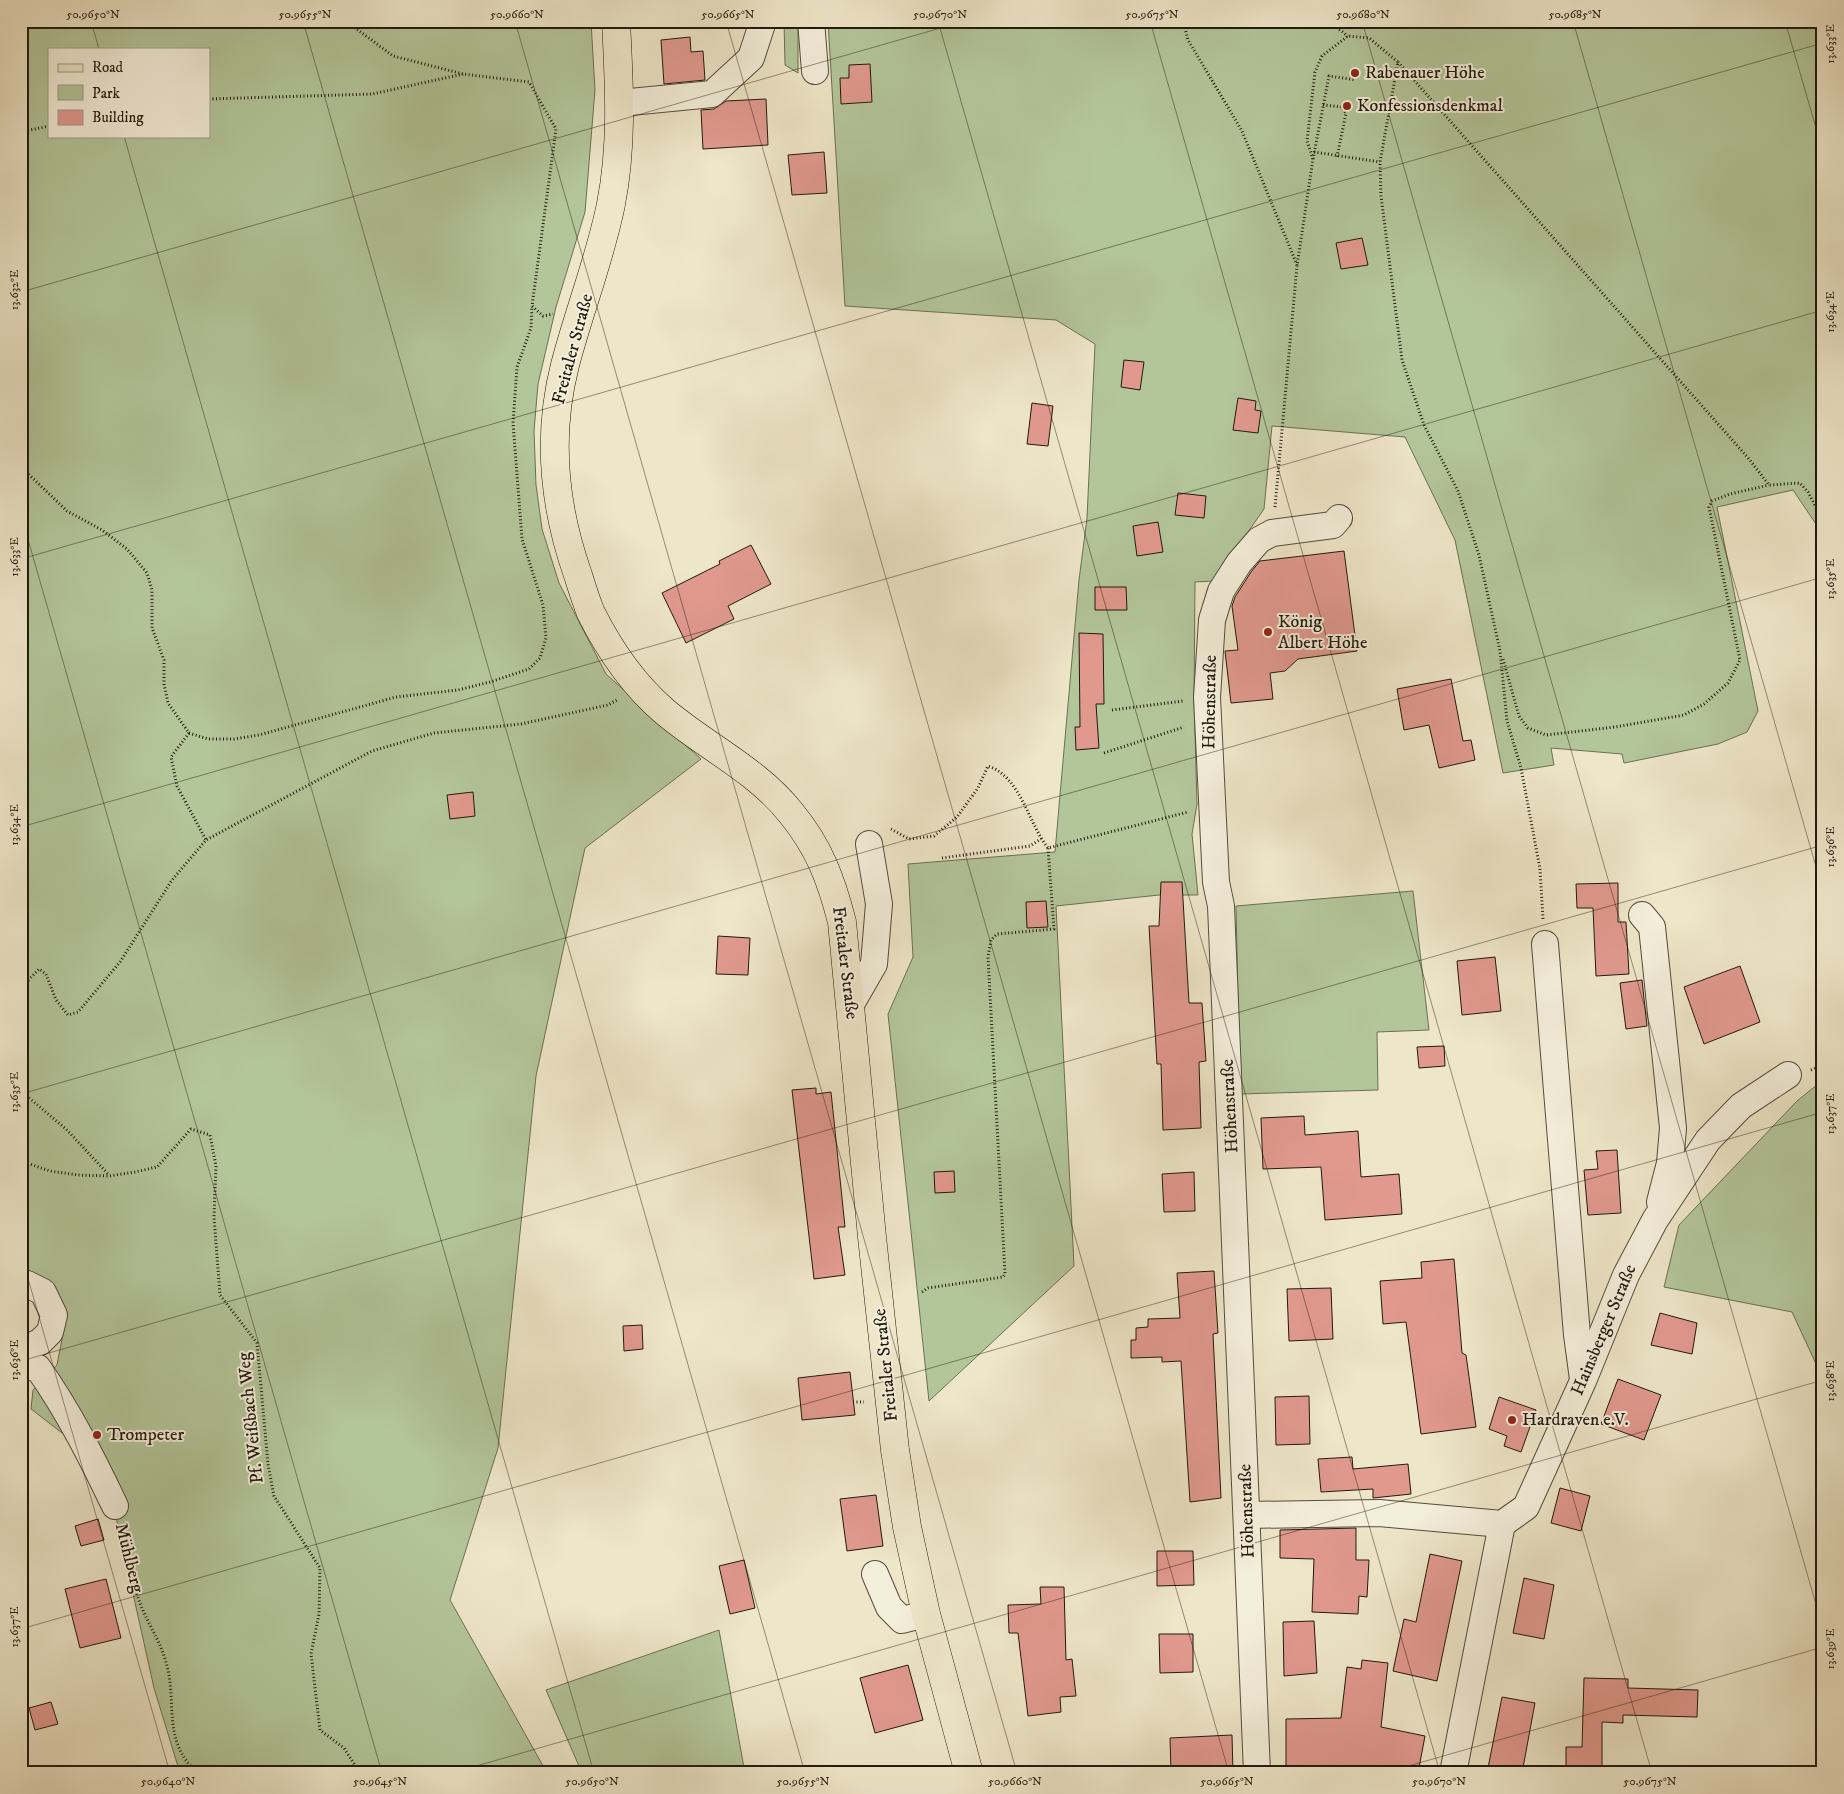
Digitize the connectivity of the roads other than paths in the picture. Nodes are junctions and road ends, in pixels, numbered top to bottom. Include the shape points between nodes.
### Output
1 (616, 21) edge
2 (763, 21) edge
3 (812, 21) edge
4 (815, 71) dead end
5 (620, 103) junction
6 (1339, 518) dead end
7 (869, 844) road end
8 (1642, 915) dead end
9 (1545, 944) road end
10 (851, 1004) junction
11 (1788, 1075) dead end
12 (1651, 1228) junction
13 (21, 1286) edge
14 (21, 1350) edge
15 (21, 1366) edge
16 (1583, 1381) junction
17 (115, 1506) road end
18 (1247, 1515) junction
19 (1502, 1524) junction
20 (875, 1574) dead end
21 (926, 1614) junction
22 (969, 1773) edge
23 (1257, 1773) edge
24 (1453, 1773) edge

1 - 5 main road, Freitaler Straße
2 - 5 street via 750,58 712,94
3 - 4 street
5 - 10 main road, Freitaler Straße via 618,161 612,201 565,366 555,418 554,453 564,528 590,612 612,651 663,710 756,779 789,811 812,841 832,881 842,922
6 - 18 street, Höhenstraße via 1333,525 1272,533 1259,540 1239,563 1222,591 1212,620 1207,720 1216,882 1221,906
7 - 10 street via 879,904 874,964
8 - 12 street via 1652,927 1673,1128 1670,1163
9 - 16 street
10 - 21 main road, Freitaler Straße via 895,1450 907,1527
11 - 12 street via 1741,1106 1708,1140
12 - 16 street, Hainsberger Straße via 1626,1275
13 - 14 street via 27,1284 43,1292 54,1315 50,1332 40,1342
15 - 17 street, Mühlberg via 38,1368 52,1387
16 - 19 street, Hainsberger Straße via 1526,1507
18 - 19 street via 1379,1513
18 - 23 street, Höhenstraße
19 - 24 street
20 - 21 street via 889,1607 902,1620
21 - 22 main road, Freitaler Straße

